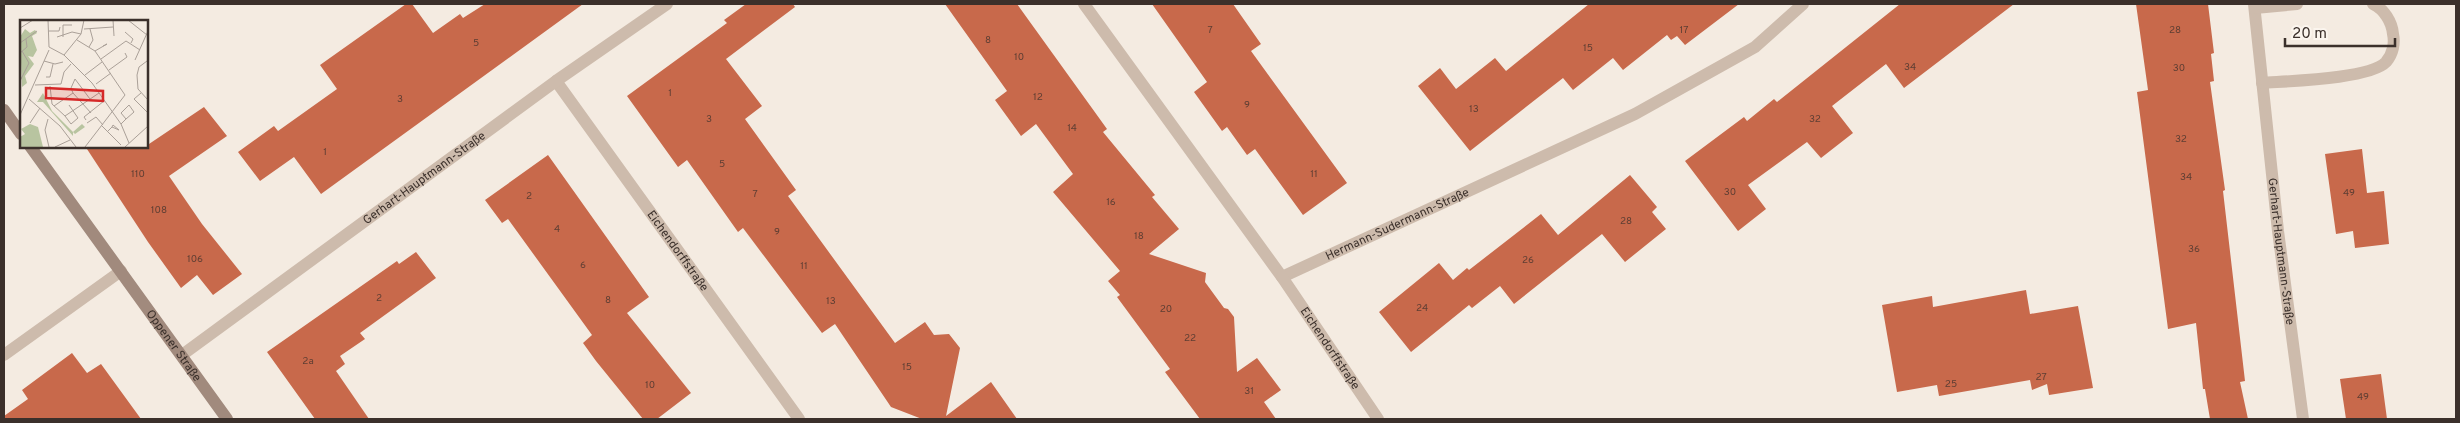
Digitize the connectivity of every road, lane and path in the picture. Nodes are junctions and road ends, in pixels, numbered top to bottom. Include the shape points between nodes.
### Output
1 (667, 4) edge
2 (1084, 4) edge
3 (1802, 4) edge
4 (2297, 4) edge
5 (2373, 4) edge
6 (2254, 6) edge
7 (556, 81) junction
8 (2262, 83) junction
9 (4, 110) edge
10 (20, 133) edge
11 (31, 148) edge
12 (121, 271) junction
13 (1282, 277) junction
14 (4, 355) edge
15 (182, 355) junction
16 (227, 419) edge
17 (799, 419) edge
18 (1378, 419) edge
19 (2302, 419) edge

1 - 7 street, Gerhart-Hauptmann-Straße
2 - 13 street
3 - 13 street, Hermann-Sudermann-Straße via 1755,47 1635,114
4 - 6 street, Gerhart-Hauptmann-Straße
5 - 8 street via 2379,6 2392,24 2395,45 2386,62 2367,73
6 - 8 street, Gerhart-Hauptmann-Straße
7 - 15 street, Gerhart-Hauptmann-Straße
7 - 17 street, Eichendorffstraße
8 - 19 street, Gerhart-Hauptmann-Straße
9 - 10 street
11 - 12 street, Oppener Straße
12 - 14 street
12 - 15 street, Oppener Straße
13 - 18 street, Eichendorffstraße
15 - 16 street, Oppener Straße

